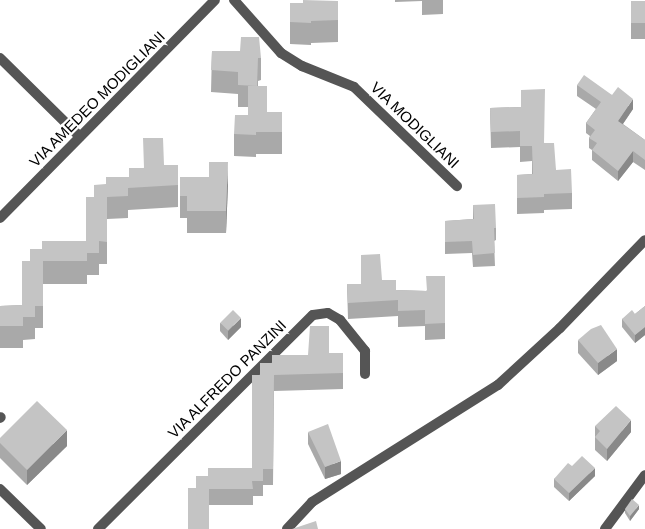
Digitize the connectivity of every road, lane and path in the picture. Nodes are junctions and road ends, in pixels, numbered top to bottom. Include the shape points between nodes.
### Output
1 (215, 0) edge
2 (234, 0) edge
3 (0, 58) edge
4 (80, 138) junction
5 (457, 186) dead end
6 (0, 218) edge
7 (645, 240) edge
8 (366, 374) dead end
9 (645, 475) edge
10 (0, 489) edge
11 (41, 529) edge
12 (98, 529) edge
13 (287, 529) edge
14 (605, 529) edge

1 - 4 street, VIA AMEDEO MODIGLIANI
2 - 5 street, VIA MODIGLIANI via 281,53 302,66 354,87
3 - 4 street
4 - 6 street, VIA AMEDEO MODIGLIANI
7 - 13 street via 560,328 498,385 312,502
8 - 12 street, VIA ALFREDO PANZINI via 365,351 340,320 328,313 313,315
9 - 14 street
10 - 11 street

